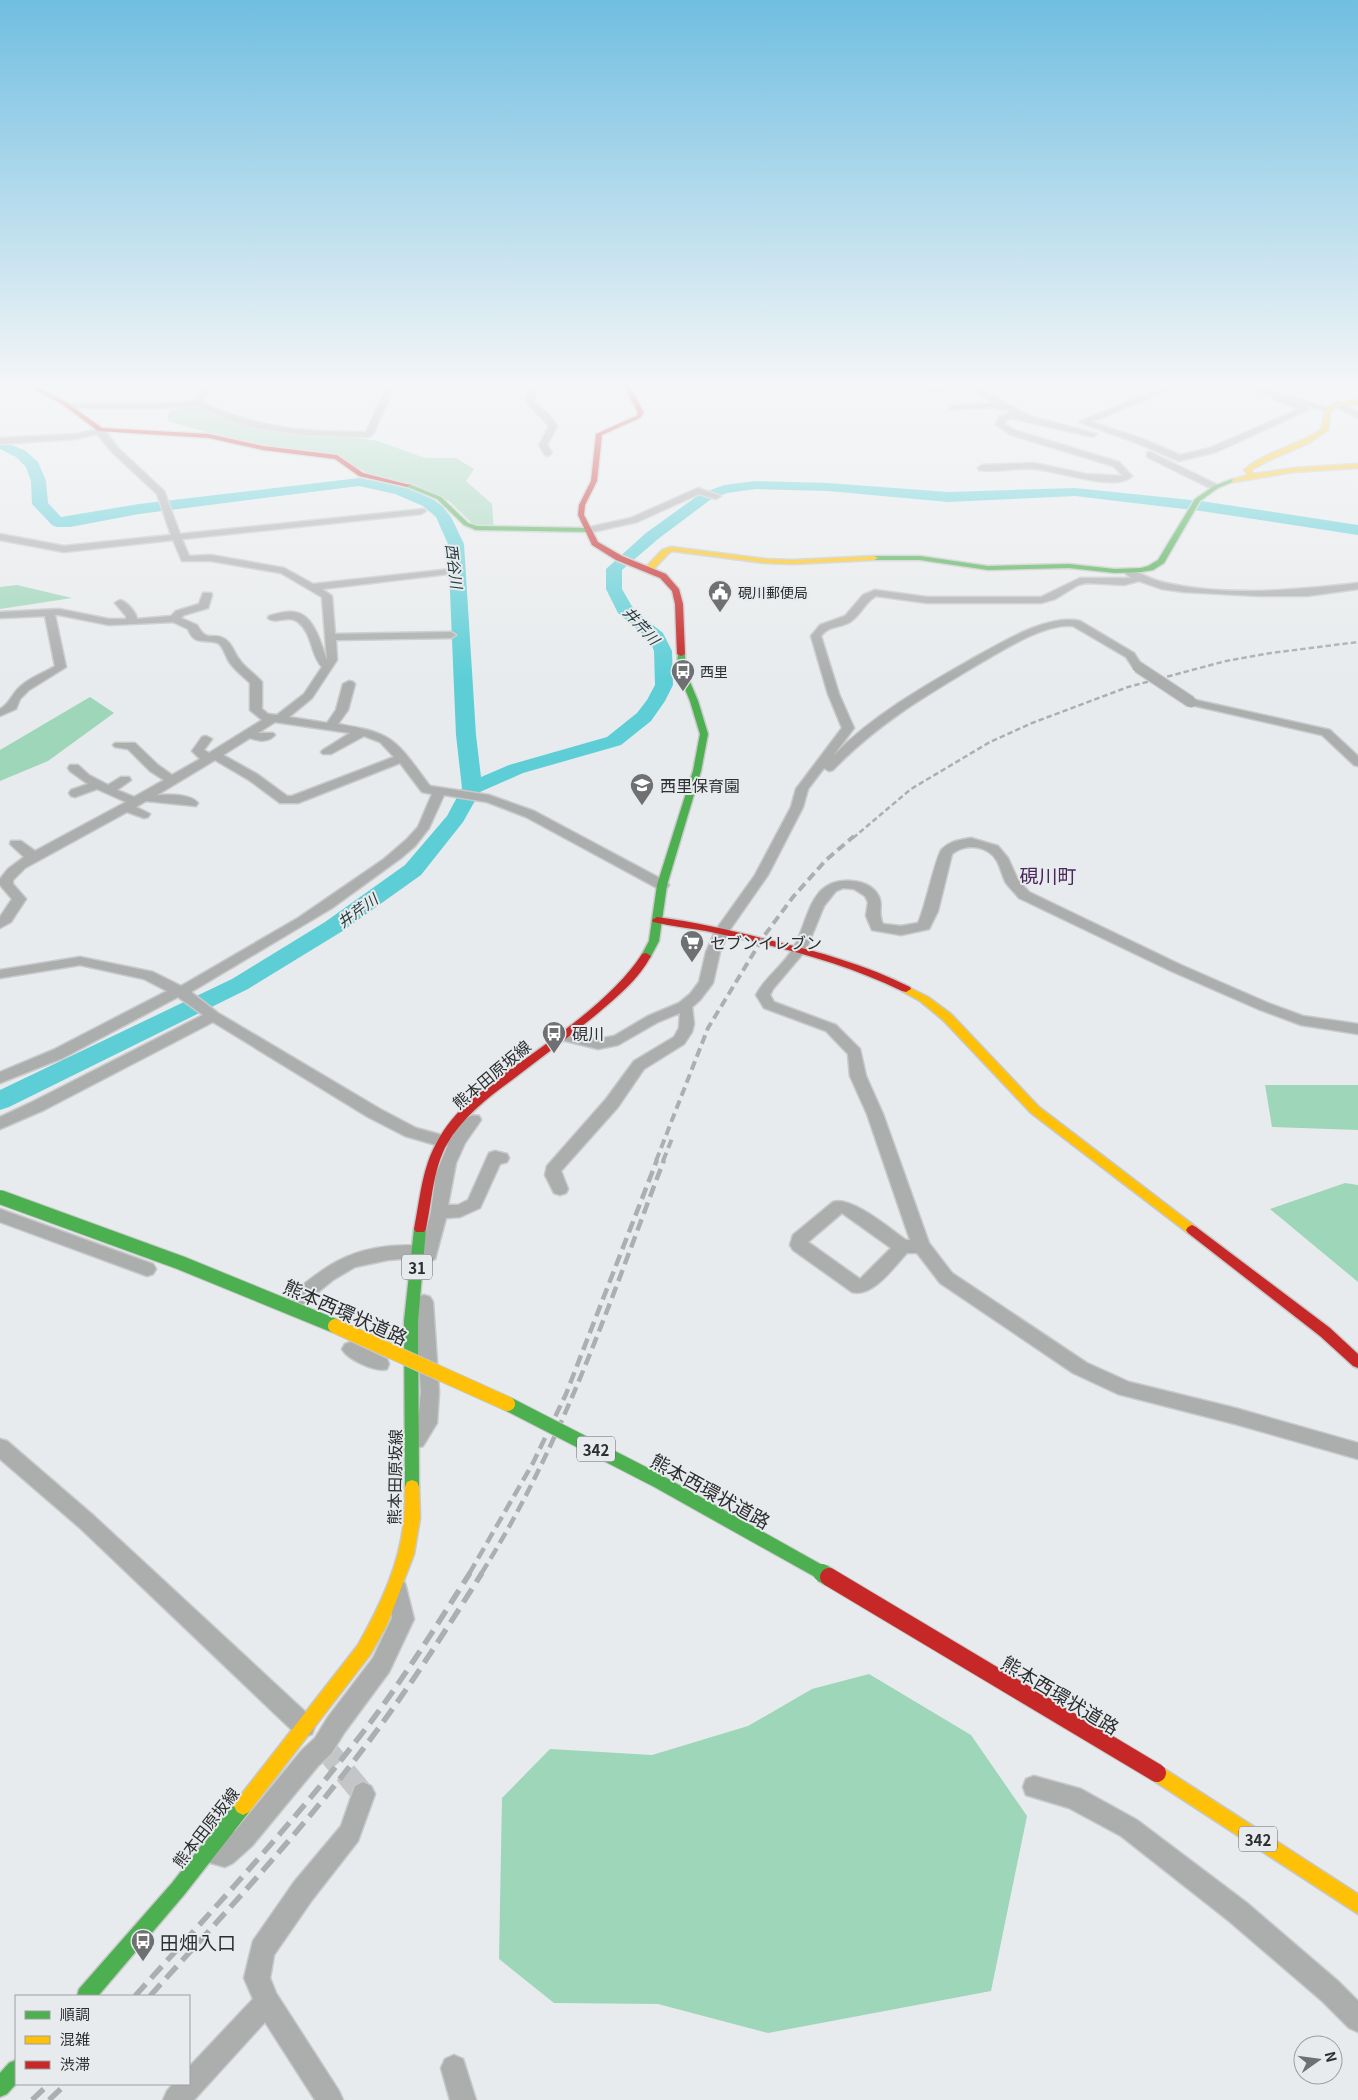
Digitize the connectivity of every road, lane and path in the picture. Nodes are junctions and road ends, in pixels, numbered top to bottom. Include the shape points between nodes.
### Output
1 (149, 482) edge
2 (398, 482) edge
3 (594, 482) edge
4 (1205, 482) edge
5 (1228, 482) edge
6 (1215, 487) junction
7 (716, 496) dead end
8 (421, 511) dead end
9 (588, 530) junction
10 (0, 537) edge
11 (176, 537) junction
12 (649, 569) junction
13 (448, 571) dead end
14 (1126, 571) junction
15 (1138, 578) junction
16 (1358, 586) edge
17 (310, 587) junction
18 (207, 595) dead end
19 (120, 603) dead end
20 (146, 608) dead end
21 (49, 612) junction
22 (0, 615) edge
23 (174, 618) junction
24 (273, 618) dead end
25 (151, 621) junction
26 (132, 622) junction
27 (451, 635) dead end
28 (331, 637) junction
29 (327, 667) junction
30 (349, 684) dead end
31 (0, 713) edge
32 (276, 718) junction
33 (330, 726) junction
34 (363, 732) junction
35 (249, 734) junction
36 (269, 735) dead end
37 (206, 738) dead end
38 (119, 745) dead end
39 (327, 752) dead end
40 (211, 757) junction
41 (402, 758) junction
42 (1358, 762) edge
43 (74, 768) dead end
44 (125, 780) dead end
45 (171, 780) junction
46 (103, 787) junction
47 (75, 793) dead end
48 (445, 793) junction
49 (284, 800) junction
50 (135, 802) junction
51 (192, 803) dead end
52 (797, 807) junction
53 (296, 811) dead end
54 (144, 814) dead end
55 (63, 828) dead end
56 (76, 835) junction
57 (16, 844) dead end
58 (38, 855) junction
59 (4, 885) edge
60 (662, 885) junction
61 (657, 920) junction
62 (0, 924) edge
63 (722, 931) junction
64 (799, 950) junction
65 (0, 974) edge
66 (181, 992) junction
67 (684, 1006) junction
68 (213, 1016) junction
69 (1358, 1028) edge
70 (563, 1036) junction
71 (0, 1078) edge
72 (493, 1102) dead end
73 (0, 1123) edge
74 (443, 1141) junction
75 (501, 1158) dead end
76 (560, 1189) dead end
77 (0, 1196) edge
78 (439, 1212) junction
79 (0, 1215) edge
80 (921, 1246) junction
81 (903, 1248) junction
82 (418, 1252) junction
83 (163, 1274) dead end
84 (181, 1281) dead end
85 (282, 1311) junction
86 (1358, 1362) edge
87 (380, 1364) dead end
88 (0, 1446) edge
89 (412, 1447) junction
90 (1358, 1451) edge
91 (396, 1579) junction
92 (304, 1726) junction
93 (1034, 1787) dead end
94 (363, 1794) dead end
95 (205, 1854) junction
96 (1358, 1905) edge
97 (87, 1995) edge
98 (266, 2002) junction
99 (1358, 2019) edge
100 (454, 2068) dead end
101 (15, 2071) edge
102 (190, 2085) edge
103 (190, 2085) edge
104 (0, 2087) edge
105 (327, 2099) edge
106 (176, 2100) edge
107 (463, 2100) edge

1 - 11 street via 161,493
2 - 9 main road via 439,498 466,524 476,528
3 - 9 main road, 熊本田原坂線 / 31 via 582,505 581,515
4 - 6 street
5 - 6 main road
6 - 14 main road via 1195,504 1161,561 1150,568
7 - 9 street via 698,490 634,520
8 - 11 street
9 - 12 main road, 熊本田原坂線 / 31 via 595,544 619,558
10 - 11 street via 64,549
11 - 17 street via 185,559 211,558 284,571
12 - 14 main road via 671,549 765,561 897,557 988,568 1069,566
12 - 60 main road, 熊本田原坂線 / 31 via 663,576 676,591 680,670 704,734
13 - 17 street
14 - 15 street
15 - 16 street via 1170,588 1258,594
15 - 52 street via 1115,583 1082,581 1056,596 1041,600 927,600 875,593 867,595 848,619 825,625 816,636 836,703 848,728 802,789
17 - 28 street via 327,596
18 - 23 street via 204,606
19 - 26 street
20 - 25 street
21 - 22 street
21 - 26 street via 109,622
21 - 31 street via 61,667 28,685 14,697 12,707
23 - 25 street
23 - 32 street via 192,627 196,635 220,640 226,645 235,662 256,682 256,710 265,717
24 - 29 street via 293,615 302,620 315,637
25 - 26 street
27 - 28 street
28 - 29 street via 332,660
29 - 32 street via 308,696
30 - 33 street via 342,710
32 - 33 street
32 - 35 street
33 - 34 street
34 - 39 street
34 - 41 street via 387,742
35 - 36 street via 263,738
35 - 40 street
37 - 40 street via 198,751
38 - 45 street via 131,745
40 - 45 street
40 - 49 street via 253,777
41 - 48 street via 426,789
41 - 49 street via 294,800
42 - 52 street, bridge via 1326,732 1192,702 1138,667 1130,655 1070,622 1013,640 890,711 829,766
43 - 46 street
44 - 46 street
45 - 50 street
46 - 47 street
46 - 50 street
48 - 60 street via 489,799 538,818
48 - 66 street via 412,841 342,897
49 - 53 street
50 - 51 street via 180,798
50 - 54 street
50 - 56 street
52 - 63 street via 762,876
55 - 56 street
56 - 58 street
57 - 58 street via 28,854
58 - 59 street via 11,873
59 - 62 street via 19,899
60 - 61 main road, 熊本田原坂線 / 31
61 - 63 main road
61 - 70 main road, 熊本田原坂線 / 31 via 654,941 638,970
63 - 64 main road
63 - 67 street via 706,983
64 - 69 street via 819,899 836,886 848,884 870,892 875,900 872,914 877,927 902,932 924,926 946,852 971,842 993,849 1002,858 1012,881 1024,895 1263,1006 1301,1020
64 - 80 street via 763,995 769,1005 832,1028 854,1053 858,1076 876,1114
64 - 86 main road via 880,976 924,999 947,1017 1035,1110 1325,1332
65 - 66 street via 80,962 148,975
66 - 68 street
66 - 71 street via 58,1054
67 - 70 street via 653,1019 618,1040 598,1044
67 - 76 street via 687,1017 683,1036 639,1066 553,1170
68 - 73 street
68 - 74 street via 382,1118 412,1132
70 - 74 main road, 熊本田原坂線 / 31 via 497,1085 466,1113
72 - 78 street via 471,1121 447,1160
74 - 82 main road, 熊本田原坂線 / 31 via 434,1163
75 - 78 street via 495,1157 474,1204 460,1211
77 - 96 main road, 熊本西環状道路 / 342, bridge via 121,1239 294,1307 479,1389 658,1480 856,1591 1157,1773
78 - 89 street via 431,1241 424,1294 430,1392 426,1423
79 - 83 street
80 - 81 street
80 - 90 street via 946,1278 1080,1368 1116,1385
81 - 81 street via 845,1206 839,1206 798,1240 799,1245 858,1287 864,1286
82 - 85 street via 365,1256 339,1267
82 - 89 main road, 熊本田原坂線 / 31 via 411,1321
84 - 85 street
85 - 87 street
88 - 92 street via 87,1522
89 - 91 main road, 熊本田原坂線 / 31 via 412,1518 406,1554
91 - 92 main road, 熊本田原坂線 / 31 via 381,1620 364,1650
91 - 95 street via 403,1619 381,1665 323,1746 244,1838 225,1855
92 - 95 main road, 熊本田原坂線 / 31
93 - 99 street via 1073,1797 1129,1828 1238,1912
94 - 98 street via 350,1833 303,1891 262,1950 257,1978
95 - 97 main road, 熊本田原坂線 / 31
98 - 102 street
98 - 105 street
100 - 107 street
101 - 104 main road
103 - 106 street

